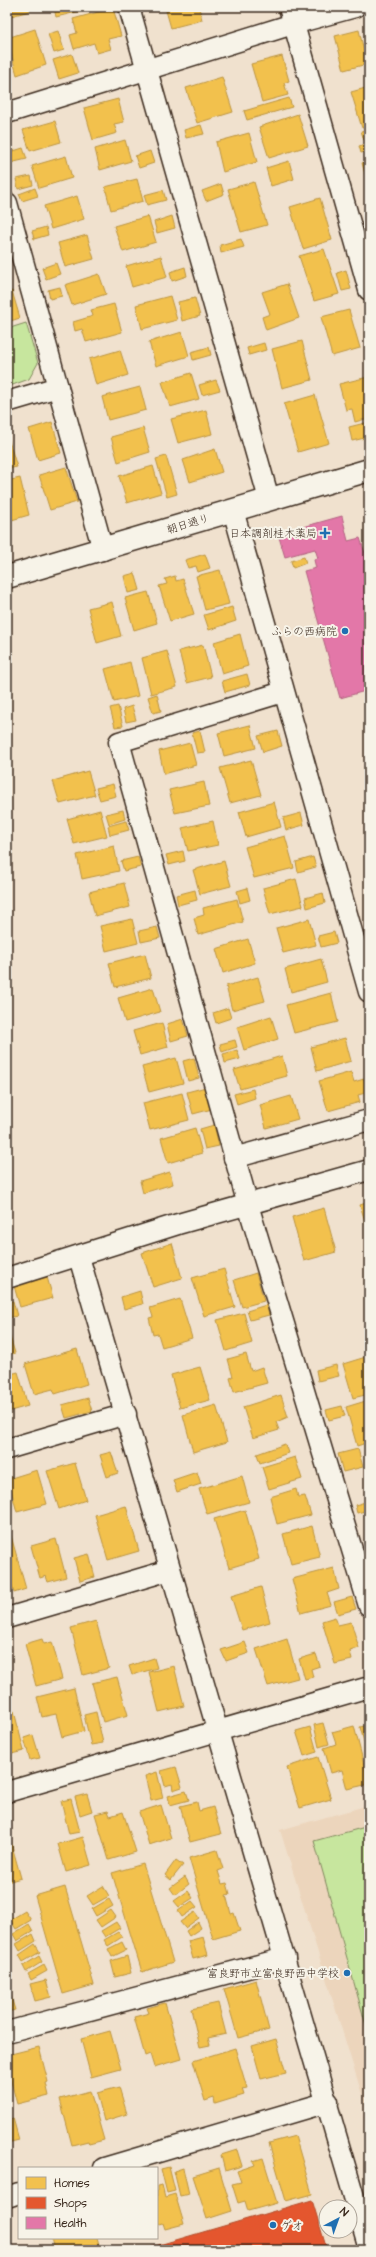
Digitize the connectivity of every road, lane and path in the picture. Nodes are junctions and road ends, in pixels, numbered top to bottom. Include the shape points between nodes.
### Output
1 (129, 7) edge
2 (355, 7) edge
3 (291, 15) edge
4 (147, 70) junction
5 (7, 113) edge
6 (7, 203) edge
7 (14, 255) edge
8 (369, 290) edge
9 (58, 387) junction
10 (7, 402) edge
11 (369, 470) edge
12 (270, 499) junction
13 (233, 510) junction
14 (102, 550) junction
15 (7, 577) edge
16 (283, 692) junction
17 (365, 961) edge
18 (369, 992) edge
19 (369, 1120) edge
20 (234, 1158) junction
21 (369, 1170) edge
22 (248, 1205) junction
23 (79, 1257) junction
24 (7, 1278) edge
25 (126, 1414) junction
26 (7, 1449) edge
27 (170, 1570) junction
28 (369, 1606) edge
29 (7, 1618) edge
30 (369, 1687) edge
31 (218, 1730) junction
32 (7, 1792) edge
33 (285, 1958) junction
34 (7, 2032) edge
35 (328, 2102) junction
36 (107, 2167) edge
37 (18, 2193) edge
38 (7, 2196) edge
39 (369, 2248) edge

1 - 4 street
2 - 3 street
3 - 4 street
3 - 8 street
4 - 5 street
4 - 12 street
6 - 7 street
7 - 9 street
9 - 10 street
9 - 14 street
11 - 12 street, 朝日通り
12 - 13 street, 朝日通り
13 - 14 street, 朝日通り
13 - 16 street
14 - 15 street, 朝日通り
16 - 17 street
16 - 20 street via 119,742
17 - 18 street
19 - 20 street
20 - 22 street
21 - 22 street
22 - 23 street via 178,1224
22 - 28 street
23 - 24 street
23 - 25 street
25 - 26 street
25 - 27 street
27 - 29 street
27 - 31 street
30 - 31 street
31 - 32 street
31 - 33 street
33 - 34 street
33 - 35 street
35 - 36 street
35 - 39 street
37 - 38 street

